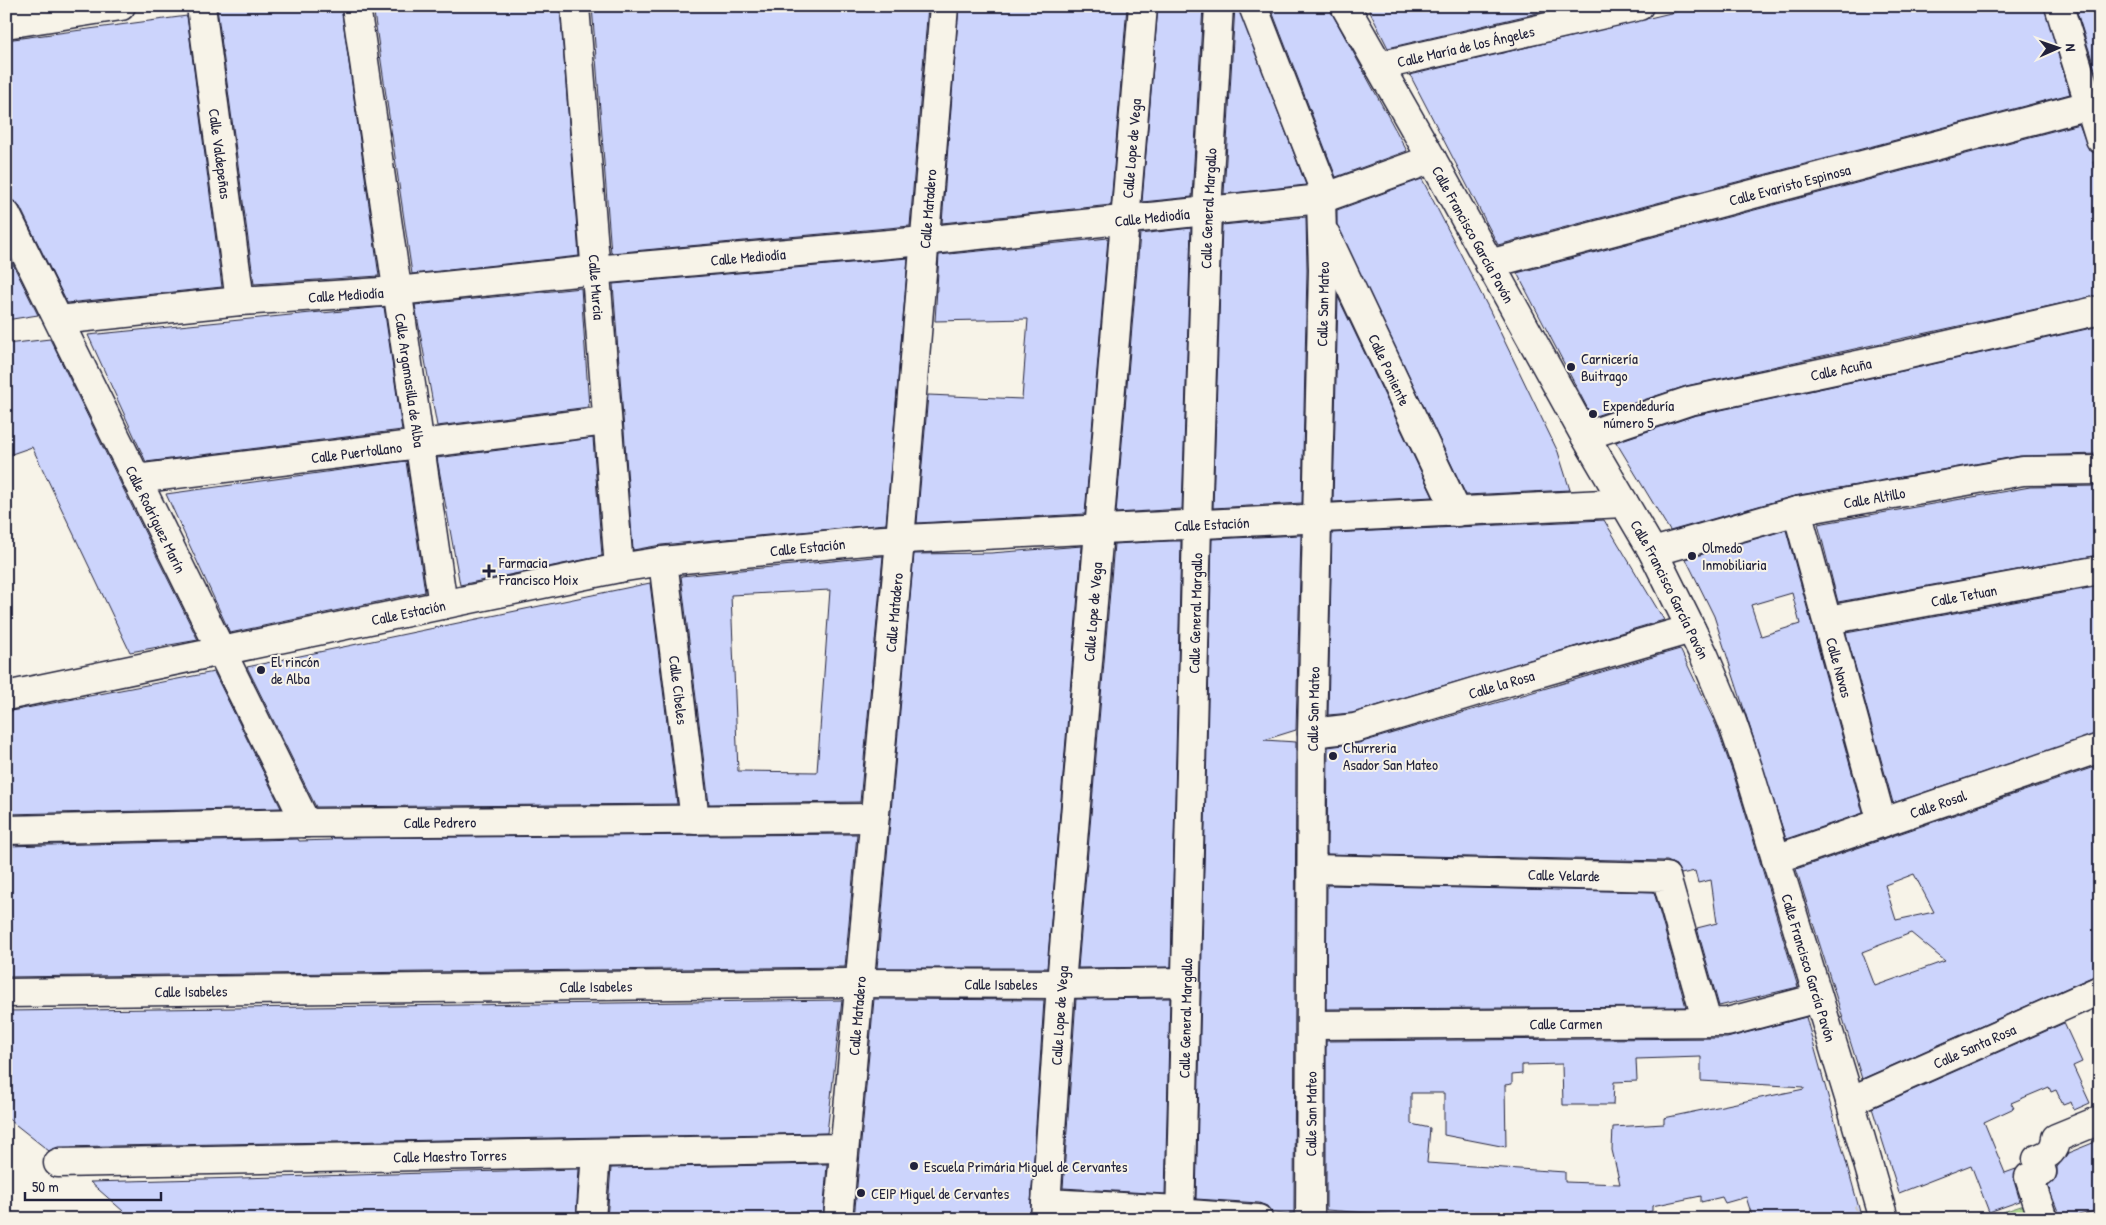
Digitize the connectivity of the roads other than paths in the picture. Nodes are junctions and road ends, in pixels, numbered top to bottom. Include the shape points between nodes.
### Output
1 (121, 6) edge
2 (201, 6) edge
3 (356, 6) edge
4 (575, 6) edge
5 (944, 6) edge
6 (1143, 6) edge
7 (1218, 6) edge
8 (1252, 6) edge
9 (1345, 6) edge
10 (1639, 6) edge
11 (2059, 6) edge
12 (6, 24) edge
13 (1379, 66) junction
14 (2089, 105) junction
15 (2100, 139) edge
16 (1432, 159) junction
17 (1324, 198) junction
18 (1207, 210) junction
19 (6, 214) edge
20 (1127, 218) junction
21 (1322, 226) junction
22 (924, 241) junction
23 (1490, 264) junction
24 (595, 270) junction
25 (398, 291) junction
26 (240, 301) junction
27 (2100, 310) edge
28 (58, 320) junction
29 (606, 421) junction
30 (1585, 436) junction
31 (420, 446) junction
32 (2100, 470) edge
33 (136, 479) junction
34 (1624, 503) junction
35 (1458, 512) junction
36 (1798, 512) junction
37 (1317, 518) junction
38 (1196, 525) junction
39 (1098, 530) junction
40 (900, 540) junction
41 (1652, 552) junction
42 (664, 561) junction
43 (619, 568) junction
44 (2100, 570) edge
45 (443, 605) junction
46 (1828, 620) junction
47 (1691, 629) junction
48 (221, 650) junction
49 (6, 696) edge
50 (1312, 733) junction
51 (2100, 748) edge
52 (873, 818) junction
53 (695, 820) junction
54 (306, 823) junction
55 (1882, 823) junction
56 (6, 830) edge
57 (1776, 860) junction
58 (1312, 869) junction
59 (1185, 982) junction
60 (859, 983) junction
61 (1061, 984) junction
62 (2100, 990) edge
63 (6, 993) edge
64 (1818, 998) junction
65 (1707, 1022) junction
66 (1312, 1025) junction
67 (1850, 1101) junction
68 (2100, 1120) edge
69 (843, 1148) junction
70 (596, 1154) junction
71 (58, 1163) dead end
72 (1045, 1211) edge
73 (1179, 1214) edge
74 (1876, 1217) edge
75 (591, 1219) edge
76 (838, 1219) edge
77 (1258, 1219) edge
78 (1310, 1219) edge
79 (2043, 1219) edge

1 - 12 street
2 - 26 street, Calle Valdepeñas
3 - 25 street, Calle Argamasilla de Alba
4 - 24 street, Calle Murcia
5 - 22 street, Calle Matadero
6 - 20 street, Calle Lope de Vega
7 - 18 street, Calle General Margallo
8 - 17 street, Calle San Mateo
9 - 13 street, Calle Francisco García Pavón
10 - 13 street, Calle María de los Ángeles
11 - 14 street
13 - 16 street, Calle Francisco García Pavón
14 - 15 street
14 - 23 street, Calle Evaristo Espinosa
16 - 17 street, Calle Mediodía
16 - 23 street, Calle Francisco García Pavón
17 - 18 street, Calle Mediodía
17 - 21 street, Calle San Mateo
18 - 20 street, Calle Mediodía
18 - 38 street, Calle General Margallo
19 - 28 street, Calle Rodríguez Marín
20 - 22 street, Calle Mediodía
20 - 39 street, Calle Lope de Vega
21 - 35 street, Calle Poniente
21 - 37 street, Calle San Mateo
22 - 24 street, Calle Mediodía
22 - 40 street, Calle Matadero
23 - 30 street, Calle Francisco García Pavón
24 - 25 street, Calle Mediodía
24 - 29 street, Calle Murcia
25 - 26 street, Calle Mediodía
25 - 31 street, Calle Argamasilla de Alba
26 - 28 street, Calle Mediodía
27 - 30 street, Calle Acuña via 1689,401
28 - 33 street, Calle Rodríguez Marín
29 - 31 street, Calle Puertollano
29 - 43 street, Calle Murcia
30 - 34 street, Calle Francisco García Pavón
31 - 33 street, Calle Puertollano
31 - 45 street, Calle Argamasilla de Alba
32 - 36 street, Calle Altillo via 2023,471
33 - 48 street, Calle Rodríguez Marín
34 - 35 street, Calle Estación
34 - 41 street, Calle Francisco García Pavón
35 - 37 street, Calle Estación
36 - 41 street, Calle Altillo
36 - 46 street, Calle Navas
37 - 38 street, Calle Estación
37 - 50 street, Calle San Mateo
38 - 39 street, Calle Estación
38 - 59 street, Calle General Margallo
39 - 40 street, Calle Estación
39 - 61 street, Calle Lope de Vega
40 - 42 street, Calle Estación
40 - 52 street, Calle Matadero
41 - 47 street, Calle Francisco García Pavón
42 - 43 street, Calle Estación
42 - 53 street, Calle Cibeles
43 - 45 street, Calle Estación
44 - 46 street, Calle Tetuan
45 - 48 street, Calle Estación
46 - 55 street, Calle Navas
47 - 50 street, Calle la Rosa via 1354,728
47 - 57 street, Calle Francisco García Pavón via 1731,718
48 - 49 street, Calle Estación
48 - 54 street, Calle Rodríguez Marín
50 - 58 street, Calle San Mateo
51 - 55 street, Calle Rosal
52 - 53 street, Calle Pedrero
52 - 60 street, Calle Matadero
53 - 54 street, Calle Pedrero
54 - 56 street, Calle Pedrero
55 - 57 street, Calle Rosal
57 - 64 street, Calle Francisco García Pavón
58 - 65 street, Calle Velarde via 1666,876
58 - 66 street, Calle San Mateo
59 - 61 street, Calle Isabeles
59 - 73 street, Calle General Margallo
60 - 61 street, Calle Isabeles
60 - 63 street, Calle Isabeles
60 - 69 street, Calle Matadero
61 - 72 street, Calle Lope de Vega
62 - 67 street, Calle Santa Rosa
64 - 65 street, Calle Carmen via 1727,1022
64 - 67 street, Calle Francisco García Pavón
65 - 66 street, Calle Carmen
66 - 78 street, Calle San Mateo
67 - 74 street, Calle Francisco García Pavón
68 - 79 street via 2056,1138 2050,1154 2037,1159 2042,1172 2029,1177
69 - 70 street, Calle Maestro Torres
69 - 76 street, Calle Matadero
70 - 71 street, Calle Maestro Torres
70 - 75 street
72 - 73 street
73 - 77 street

